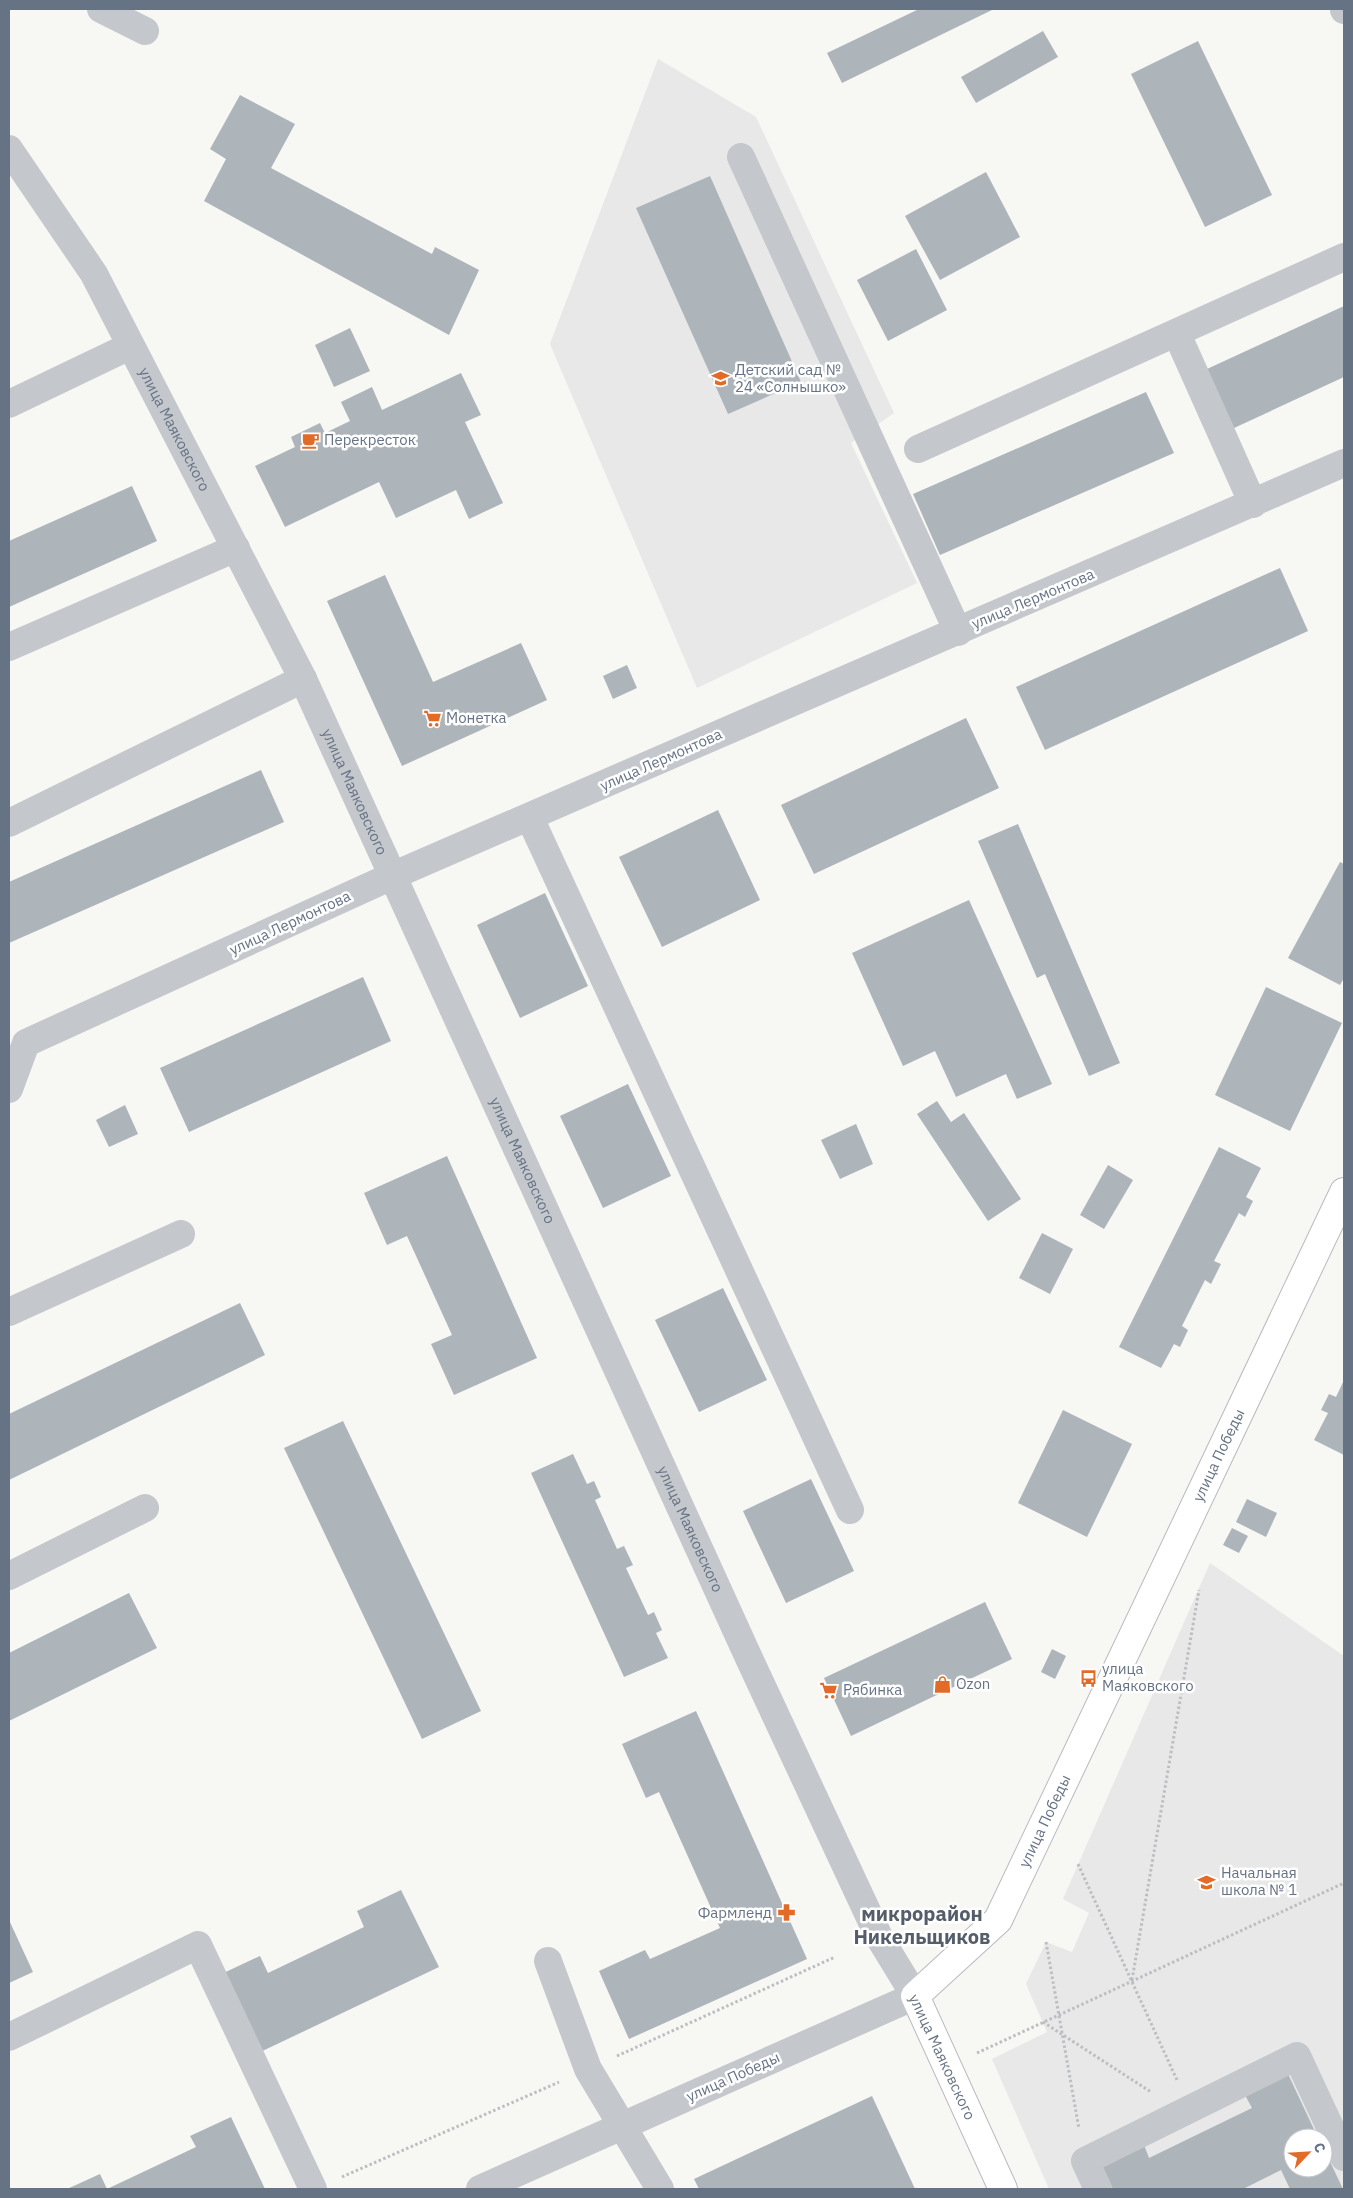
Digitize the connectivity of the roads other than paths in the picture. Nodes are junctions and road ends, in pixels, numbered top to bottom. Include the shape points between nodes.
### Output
1 (101, 9) edge
2 (144, 31) dead end
3 (9, 149) edge
4 (741, 157) dead end
5 (1344, 257) edge
6 (1177, 334) junction
7 (130, 346) junction
8 (9, 404) edge
9 (918, 449) dead end
10 (1344, 463) edge
11 (1253, 504) junction
12 (236, 548) junction
13 (958, 632) junction
14 (9, 646) edge
15 (303, 679) junction
16 (530, 818) junction
17 (9, 823) edge
18 (392, 876) junction
19 (17, 1046) edge
20 (9, 1089) edge
21 (1344, 1192) edge
22 (181, 1234) dead end
23 (9, 1312) edge
24 (145, 1508) dead end
25 (850, 1510) dead end
26 (9, 1576) edge
27 (548, 1961) dead end
28 (915, 1996) junction
29 (9, 2037) edge
30 (621, 2127) junction
31 (1344, 2157) edge
32 (313, 2189) edge
33 (480, 2189) edge
34 (660, 2189) edge
35 (1003, 2189) edge
36 (1098, 2189) edge

1 - 2 street
3 - 7 street, улица Маяковского via 94,274
4 - 13 street
5 - 6 street
6 - 9 street
6 - 11 street
7 - 8 street
7 - 12 street, улица Маяковского
10 - 11 street, улица Лермонтова
11 - 13 street, улица Лермонтова
12 - 14 street
12 - 15 street, улица Маяковского
13 - 16 street, улица Лермонтова
15 - 17 street
15 - 18 street, улица Маяковского
16 - 18 street, улица Лермонтова
16 - 25 street
18 - 19 street, улица Лермонтова
18 - 28 street, улица Маяковского via 875,1928
19 - 20 street, улица Лермонтова
21 - 28 main road, улица Победы via 998,1920
22 - 23 street
24 - 26 street
27 - 30 street via 588,2069
28 - 30 street, улица Победы
28 - 35 main road, улица Маяковского
29 - 32 street via 198,1945
30 - 33 street, улица Победы
30 - 34 street
31 - 36 street via 1297,2056 1085,2160

